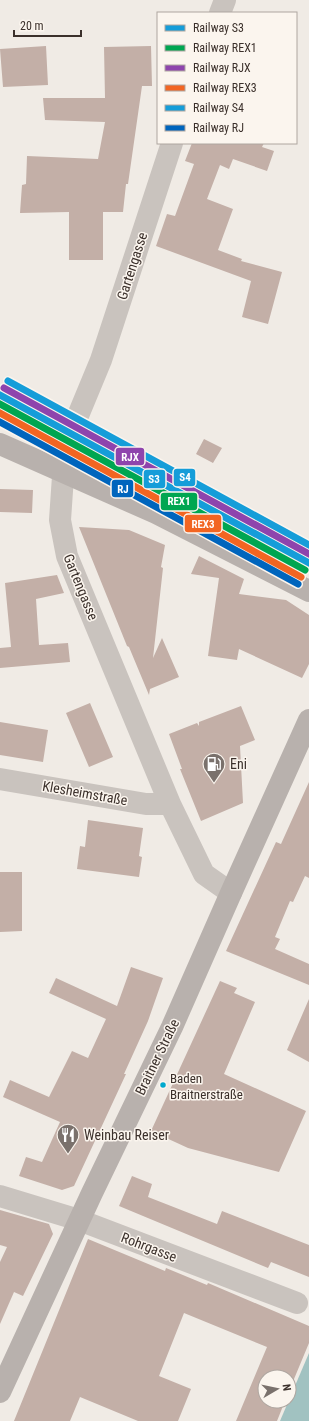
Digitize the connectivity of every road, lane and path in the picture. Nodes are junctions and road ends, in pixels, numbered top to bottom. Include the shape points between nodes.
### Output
1 (225, 0) edge
2 (220, 12) edge
3 (172, 144) edge
4 (0, 444) edge
5 (63, 472) junction
6 (309, 592) edge
7 (309, 720) edge
8 (0, 779) edge
9 (170, 804) junction
10 (230, 893) junction
11 (0, 1196) edge
12 (79, 1220) junction
13 (297, 1303) dead end
14 (0, 1392) edge

1 - 2 street
3 - 5 street, Gartengasse via 101,360 65,447
4 - 5 main road
5 - 6 main road via 156,513
5 - 9 street, Gartengasse via 60,520 67,556
7 - 10 main road, Braitner Straße
8 - 9 street, Klesheimstraße via 146,804
9 - 10 street, Gartengasse via 204,874
10 - 12 main road, Braitner Straße via 172,1027
11 - 12 street, Rohrgasse
12 - 13 street, Rohrgasse
12 - 14 main road, Braitner Straße

